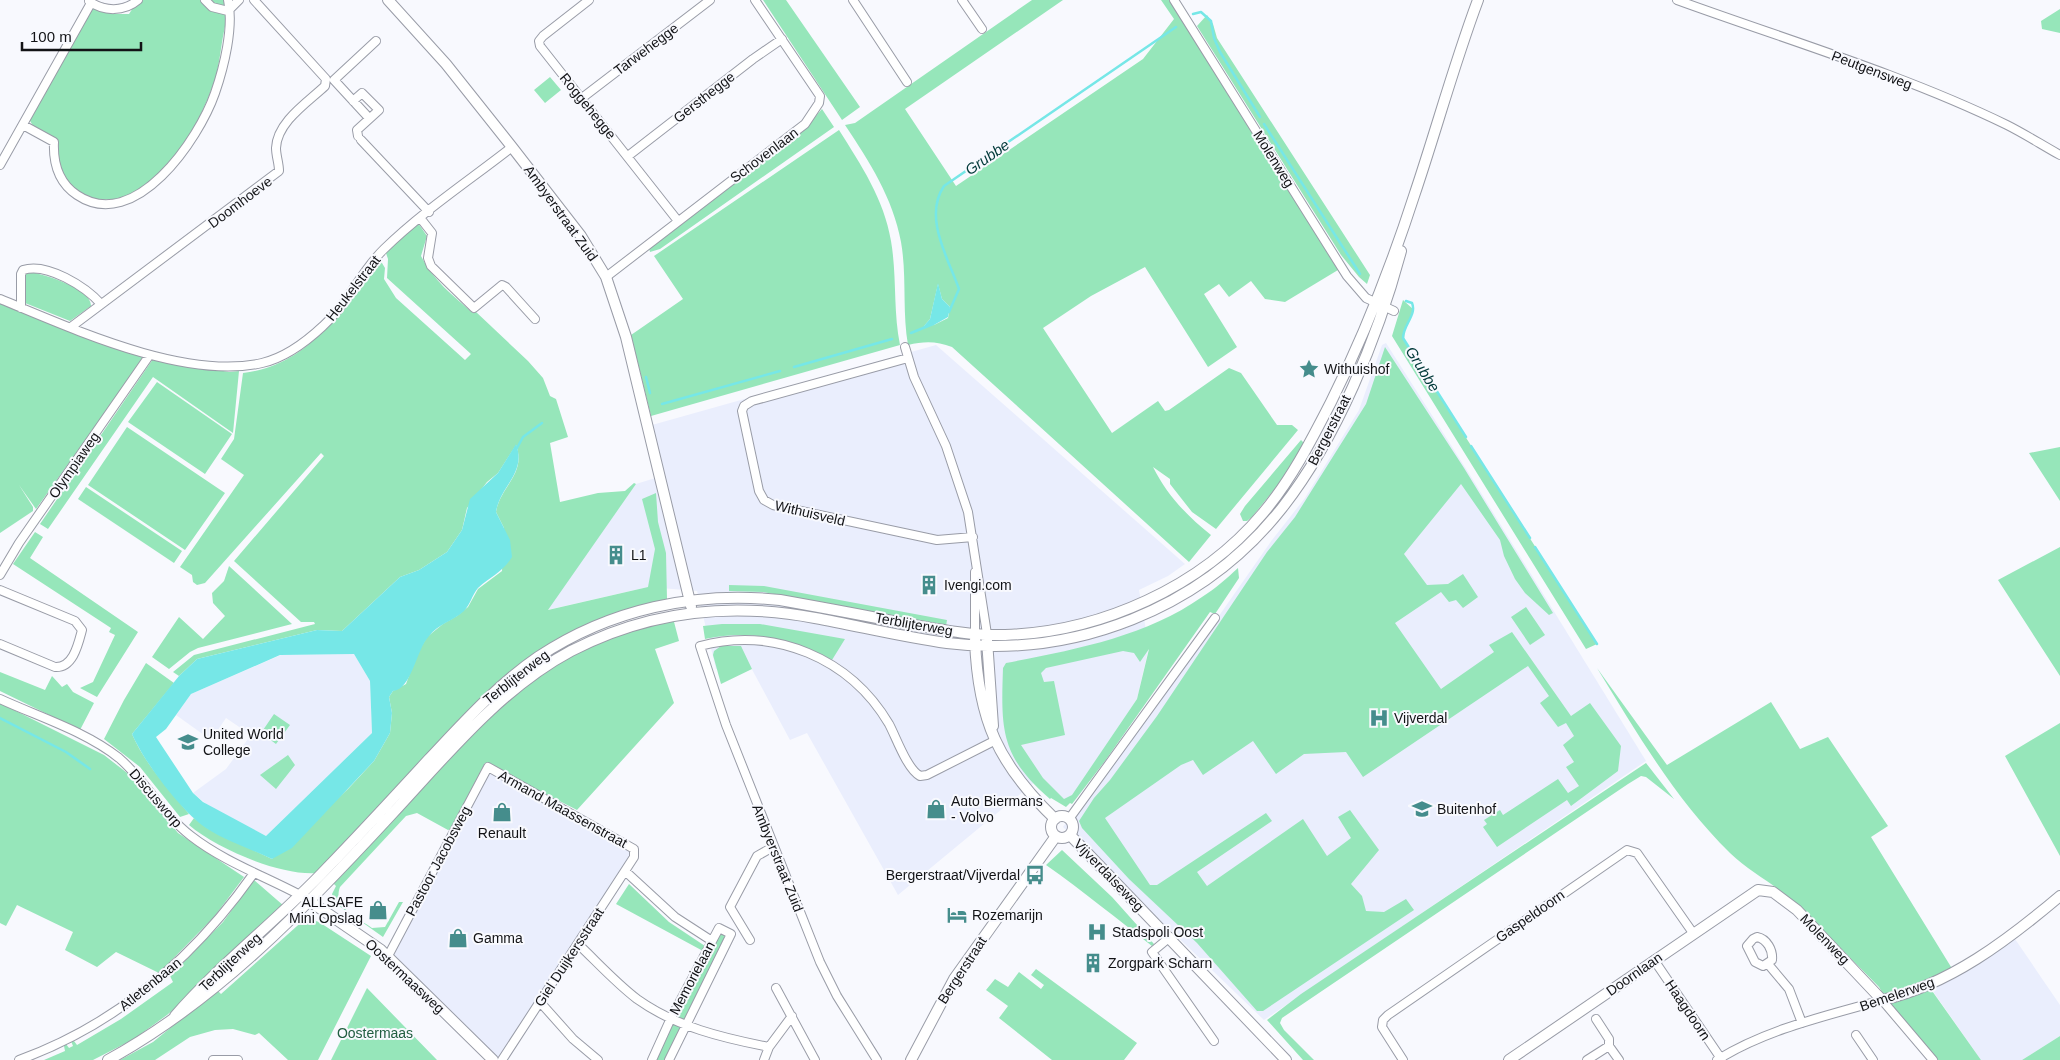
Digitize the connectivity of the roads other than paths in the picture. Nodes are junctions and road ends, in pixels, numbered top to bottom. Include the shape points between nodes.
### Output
1 (138, 0) edge
2 (206, 0) edge
3 (228, 0) edge
4 (239, 0) edge
5 (254, 0) edge
6 (388, 0) edge
7 (589, 0) edge
8 (710, 0) edge
9 (755, 0) edge
10 (852, 0) edge
11 (962, 0) edge
12 (1174, 0) edge
13 (1478, 0) edge
14 (1677, 0) edge
15 (90, 2) edge
16 (228, 11) junction
17 (982, 29) dead end
18 (782, 39) junction
19 (376, 40) dead end
20 (330, 80) junction
21 (907, 82) dead end
22 (582, 98) junction
23 (353, 101) junction
24 (369, 118) junction
25 (23, 125) junction
26 (512, 147) junction
27 (2060, 155) edge
28 (628, 156) junction
29 (0, 165) edge
30 (429, 212) junction
31 (421, 219) junction
32 (678, 221) junction
33 (606, 277) junction
34 (0, 299) edge
35 (101, 304) junction
36 (22, 308) junction
37 (1385, 308) junction
38 (535, 319) dead end
39 (71, 327) junction
40 (906, 347) dead end
41 (149, 356) junction
42 (908, 358) junction
43 (973, 537) junction
44 (1226, 549) joint
45 (1234, 558) joint
46 (976, 565) junction
47 (0, 575) edge
48 (0, 590) edge
49 (690, 600) junction
50 (693, 612) junction
51 (1215, 618) dead end
52 (975, 634) junction
53 (987, 634) junction
54 (0, 644) edge
55 (976, 646) junction
56 (987, 646) junction
57 (0, 699) edge
58 (996, 740) junction
59 (488, 767) joint
60 (1055, 819) junction
61 (1069, 819) junction
62 (1070, 835) junction
63 (1056, 836) junction
64 (773, 846) junction
65 (635, 853) joint
66 (625, 871) junction
67 (254, 873) junction
68 (1760, 890) joint
69 (300, 895) junction
70 (2060, 896) edge
71 (310, 901) junction
72 (1693, 933) junction
73 (1170, 937) junction
74 (750, 940) dead end
75 (712, 941) junction
76 (578, 944) junction
77 (388, 956) junction
78 (1654, 960) junction
79 (1768, 964) dead end
80 (776, 988) dead end
81 (1882, 1000) junction
82 (540, 1002) junction
83 (175, 1016) junction
84 (792, 1016) junction
85 (671, 1018) junction
86 (1596, 1019) dead end
87 (1802, 1023) junction
88 (686, 1025) junction
89 (1856, 1035) dead end
90 (1214, 1041) dead end
91 (1609, 1046) junction
92 (769, 1047) junction
93 (1720, 1059) edge
94 (19, 1060) edge
95 (108, 1060) edge
96 (213, 1060) edge
97 (238, 1060) edge
98 (493, 1060) edge
99 (502, 1060) edge
100 (598, 1060) edge
101 (652, 1060) edge
102 (669, 1060) edge
103 (764, 1060) edge
104 (815, 1060) edge
105 (876, 1060) edge
106 (911, 1060) edge
107 (1286, 1060) edge
108 (1403, 1060) edge
109 (1509, 1060) edge
110 (1587, 1060) edge
111 (1619, 1060) edge
112 (1873, 1060) edge
113 (1933, 1060) edge

1 - 15 street via 118,10
2 - 16 street via 212,7
3 - 16 street
4 - 16 street
5 - 20 street
6 - 26 main road, Ambyerstraat Zuid via 446,64
7 - 22 street, Roggehegge via 539,42
8 - 22 street, Tarwehegge
9 - 18 street, Schovenlaan
10 - 21 street
11 - 17 street
12 - 37 street, Molenweg via 1347,276 1366,298
13 - 37 main road, Bergerstraat via 1414,195
14 - 27 street, Peutgensweg via 1934,94 2007,125
15 - 25 street
16 - 25 street via 224,60 214,94 198,129 166,170 135,197 108,205 80,197 60,177 54,142
18 - 28 street, Gersthegge
18 - 32 street, Schovenlaan via 820,96 820,103 805,124
19 - 20 street
20 - 23 street
20 - 35 street, Doomhoeve via 280,132 276,147 279,172 276,175
22 - 28 street, Roggehegge
23 - 24 street
23 - 24 street via 362,93 379,110
24 - 30 street via 356,132
25 - 29 street
26 - 30 street, Heukelstraat
26 - 33 main road, Ambyerstraat Zuid via 581,236
28 - 32 street, Roggehegge
30 - 31 street, Heukelstraat
31 - 38 street via 432,234 428,258 431,266 474,308 502,285
31 - 41 street, Heukelstraat via 379,254 353,291 322,326 276,358 253,365 210,365
32 - 33 street, Schovenlaan
33 - 49 main road, Ambyerstraat Zuid via 623,324
34 - 36 street, Heukelstraat
35 - 36 street via 69,279 28,268 21,274
35 - 39 street, Doomhoeve
36 - 39 street, Heukelstraat
37 - 44 main road, Bergerstraat via 1297,466 1264,512
37 - 45 main road, Bergerstraat via 1350,389 1307,472 1268,524
39 - 41 street, Heukelstraat
40 - 42 street
41 - 47 street, Olympiaweg
42 - 43 street via 955,470
42 - 43 street, Withuisveld via 752,401 744,406 742,411 759,491 764,500 773,505 889,531 937,540
43 - 46 street
44 - 53 main road, Terblijterweg via 1171,588 1109,616 1056,629
45 - 56 main road, Terblijterweg via 1177,598 1118,625 1055,642
46 - 52 street
46 - 53 street
48 - 54 street via 68,617 82,630 69,663 63,668
49 - 50 main road, Ambyerstraat Zuid
49 - 52 main road, Terblijterweg via 750,597 780,600
49 - 69 main road, Terblijterweg via 645,609 602,624 556,646 524,668 467,719
50 - 55 main road, Terblijterweg via 779,612
50 - 71 main road, Terblijterweg via 645,621 603,636 564,655 529,679 460,741
51 - 61 street
52 - 53 main road, Terblijterweg
52 - 55 main road
53 - 56 main road
55 - 56 main road, Terblijterweg
55 - 58 main road via 983,709
56 - 58 main road via 990,704
57 - 67 street, Discusworp via 85,737 118,757 190,835
58 - 60 main road via 1021,783
58 - 64 street, Ambyerstraat Zuid via 920,776 912,769 873,700 845,673 825,660 796,648 766,641 726,640 700,646 726,725
59 - 65 street, Armand Maassenstraat via 631,847
59 - 77 street, Pastoor Jacobsweg
60 - 61 main road
60 - 63 main road via 1052,828
61 - 62 main road via 1073,826
62 - 63 main road via 1064,838
62 - 73 main road, Vijverdalseweg
63 - 106 main road, Bergerstraat via 954,978
64 - 74 street via 757,856 730,907
64 - 105 street, Ambyerstraat Zuid via 826,975
65 - 66 street, Giel Duijkersstraat
66 - 75 street via 675,918
66 - 76 street, Giel Duijkersstraat
67 - 69 street, Discusworp
67 - 94 street, Atletenbaan via 224,915 152,986 77,1035
68 - 72 main road, Doornlaan
68 - 81 main road, Molenweg via 1773,892 1797,910
69 - 71 main road, Discusworp
69 - 83 main road, Terblijterweg
70 - 81 main road, Bemelerweg via 2022,927 1963,967 1920,988
71 - 77 main road, Oostermaasweg
71 - 83 main road, Terblijterweg via 242,964
72 - 78 main road, Doornlaan
72 - 108 street, Gaspeldoorn via 1637,853 1627,850 1388,1015 1382,1027
73 - 90 street via 1152,952
73 - 107 main road, Vijverdalseweg
75 - 85 street, Memorielaan
75 - 88 street, Memorielaan via 719,928 731,934
76 - 82 street, Giel Duijkersstraat
76 - 85 street via 638,999
77 - 98 main road, Oostermaasweg
78 - 93 street, Haagdoorn
78 - 109 main road, Doornlaan
79 - 87 street via 1789,990
80 - 84 street
81 - 87 street, Bemelerweg
81 - 113 street
82 - 99 street, Giel Duijkersstraat
82 - 100 street via 573,1039
83 - 95 main road, Terblijterweg
84 - 92 street
84 - 104 street
85 - 88 street
85 - 101 street, Memorielaan
86 - 91 street via 1609,1039
87 - 93 street, Bemelerweg via 1749,1043
88 - 92 street via 717,1036
88 - 102 street, Memorielaan
89 - 112 street
91 - 110 street
91 - 111 street
92 - 103 street
96 - 97 street

